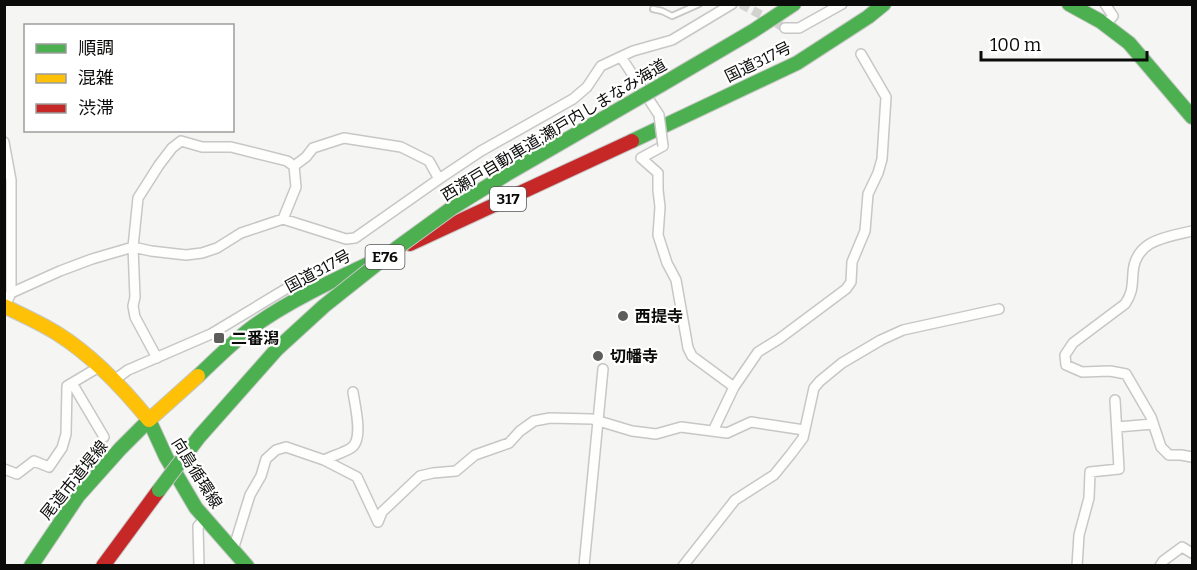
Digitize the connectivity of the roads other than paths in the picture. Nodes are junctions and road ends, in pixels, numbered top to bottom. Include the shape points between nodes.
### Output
1 (699, 4) edge
2 (732, 4) edge
3 (794, 4) edge
4 (842, 4) edge
5 (884, 4) edge
6 (1069, 4) edge
7 (1105, 4) edge
8 (653, 9) dead end
9 (1105, 25) junction
10 (785, 28) tunnel mouth
11 (861, 54) dead end
12 (621, 57) junction
13 (1192, 117) edge
14 (4, 142) edge
15 (294, 166) junction
16 (439, 178) junction
17 (283, 219) junction
18 (1192, 231) edge
19 (133, 247) junction
20 (324, 286) junction
21 (10, 293) junction
22 (4, 306) edge
23 (999, 309) dead end
24 (157, 358) junction
25 (99, 367) junction
26 (603, 369) dead end
27 (114, 380) junction
28 (72, 383) junction
29 (734, 387) junction
30 (353, 392) dead end
31 (1115, 400) dead end
32 (149, 420) junction
33 (598, 421) junction
34 (1153, 424) junction
35 (1117, 428) junction
36 (804, 430) junction
37 (712, 431) junction
38 (104, 437) dead end
39 (1192, 457) edge
40 (324, 460) junction
41 (4, 469) edge
42 (159, 490) junction
43 (206, 519) junction
44 (232, 550) junction
45 (1192, 554) edge
46 (118, 556) dead end
47 (31, 566) edge
48 (103, 566) edge
49 (199, 566) edge
50 (247, 566) edge
51 (584, 566) edge
52 (683, 566) edge
53 (1077, 566) edge
54 (1160, 566) edge

1 - 8 lane via 672,16
2 - 12 street via 672,40
3 - 42 main road, 西瀬戸自動車道;瀬戸内しまなみ海道 / E76, bridge via 753,32 507,174 397,248 276,349 199,437
4 - 10 street via 799,28
5 - 20 main road, 国道317号 / 317 via 797,63
6 - 9 main road
7 - 9 street via 1113,16
9 - 13 main road via 1129,43
11 - 29 street via 886,97 882,159 868,194 865,231 852,262 851,282 758,352
12 - 16 street via 601,66 573,99
12 - 29 street, bridge via 659,115 663,146 641,158 658,173 658,235 676,280 687,348
14 - 21 street via 11,180
15 - 16 street via 313,148 344,138 401,147 429,161
15 - 17 street via 296,188
15 - 19 street via 231,147 202,147 181,141 159,165 138,198
16 - 17 street via 355,237 346,239
17 - 19 street via 241,233 201,253 186,255
18 - 34 street via 1163,238 1141,250 1134,261 1131,296 1073,343 1065,355 1066,365 1082,372 1126,374
19 - 21 street via 81,263
19 - 24 street via 135,317
20 - 24 street via 290,287 211,334
20 - 32 main road, 国道317号 / 317 via 249,329
21 - 22 street
22 - 25 main road via 58,334
23 - 36 street via 903,330 842,363 814,388
24 - 27 street
25 - 27 main road
25 - 28 street
26 - 33 street
27 - 32 main road
28 - 38 street
28 - 41 street via 67,386 66,434 49,467 34,461 17,474
29 - 37 street
30 - 40 street via 357,440 353,448
31 - 35 street
32 - 43 main road, 向島循環線 via 165,457
32 - 47 main road, 尾道市道堤線 via 78,496
33 - 37 street via 656,434 681,427
33 - 40 street via 534,421 509,443 475,455 456,471 420,476 382,512 378,522 357,477
33 - 51 street
34 - 35 street
34 - 39 street via 1161,447 1169,455
35 - 53 street via 1119,469 1090,472
36 - 37 street via 751,422 727,433
36 - 52 street via 803,438 774,475 735,500
40 - 44 street via 286,447 266,459
42 - 46 lane
42 - 48 main road, 西瀬戸自動車道;瀬戸内しまなみ海道 / E76
43 - 44 main road, 向島循環線
43 - 49 street via 198,526
44 - 50 main road, 向島循環線
45 - 54 street via 1182,547

